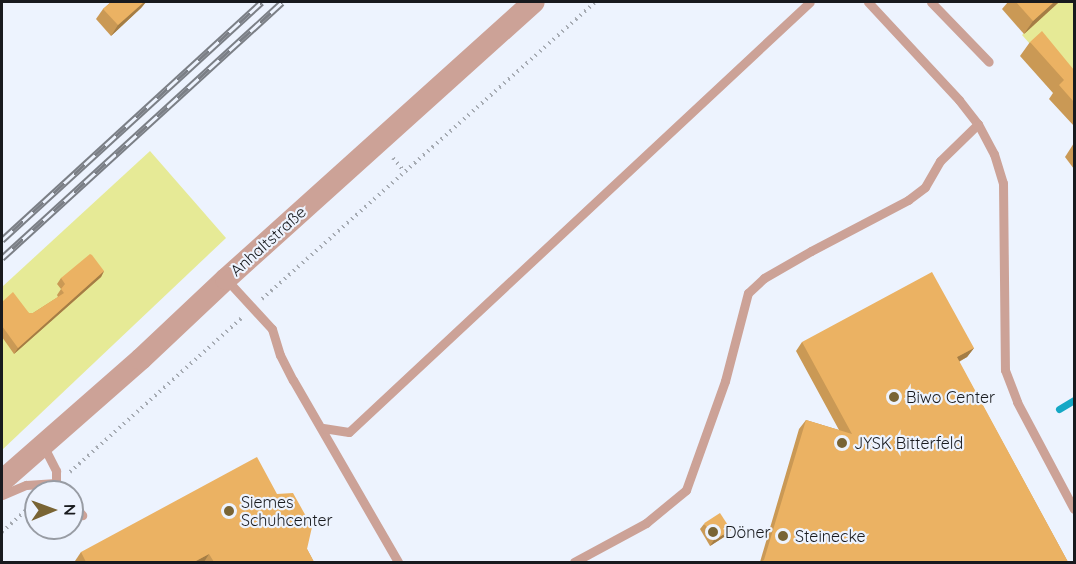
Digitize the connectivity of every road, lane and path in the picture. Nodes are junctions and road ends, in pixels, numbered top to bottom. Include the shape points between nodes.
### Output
1 (534, 2) edge
2 (596, 2) edge
3 (810, 2) edge
4 (868, 2) edge
5 (931, 2) edge
6 (989, 62) dead end
7 (978, 124) junction
8 (226, 279) junction
9 (253, 308) junction
10 (323, 428) junction
11 (43, 445) junction
12 (56, 480) edge
13 (59, 480) edge
14 (2, 481) edge
15 (24, 486) edge
16 (2, 495) edge
17 (1074, 509) edge
18 (24, 512) edge
19 (2, 532) edge
20 (398, 562) edge
21 (574, 562) edge

1 - 8 street, Anhaltstraße
2 - 9 path
3 - 10 lane via 349,432
4 - 7 lane
5 - 6 lane
7 - 17 lane via 994,154 1003,183 1005,370 1017,402
7 - 21 lane via 940,161 925,187 908,201 802,256 764,278 748,293 725,381 686,490 646,523
8 - 9 lane
8 - 11 street, Anhaltstraße
9 - 10 lane via 272,329 280,355
9 - 13 path
10 - 20 lane
11 - 12 lane via 56,471
11 - 14 street, Anhaltstraße
15 - 16 lane
18 - 19 path

